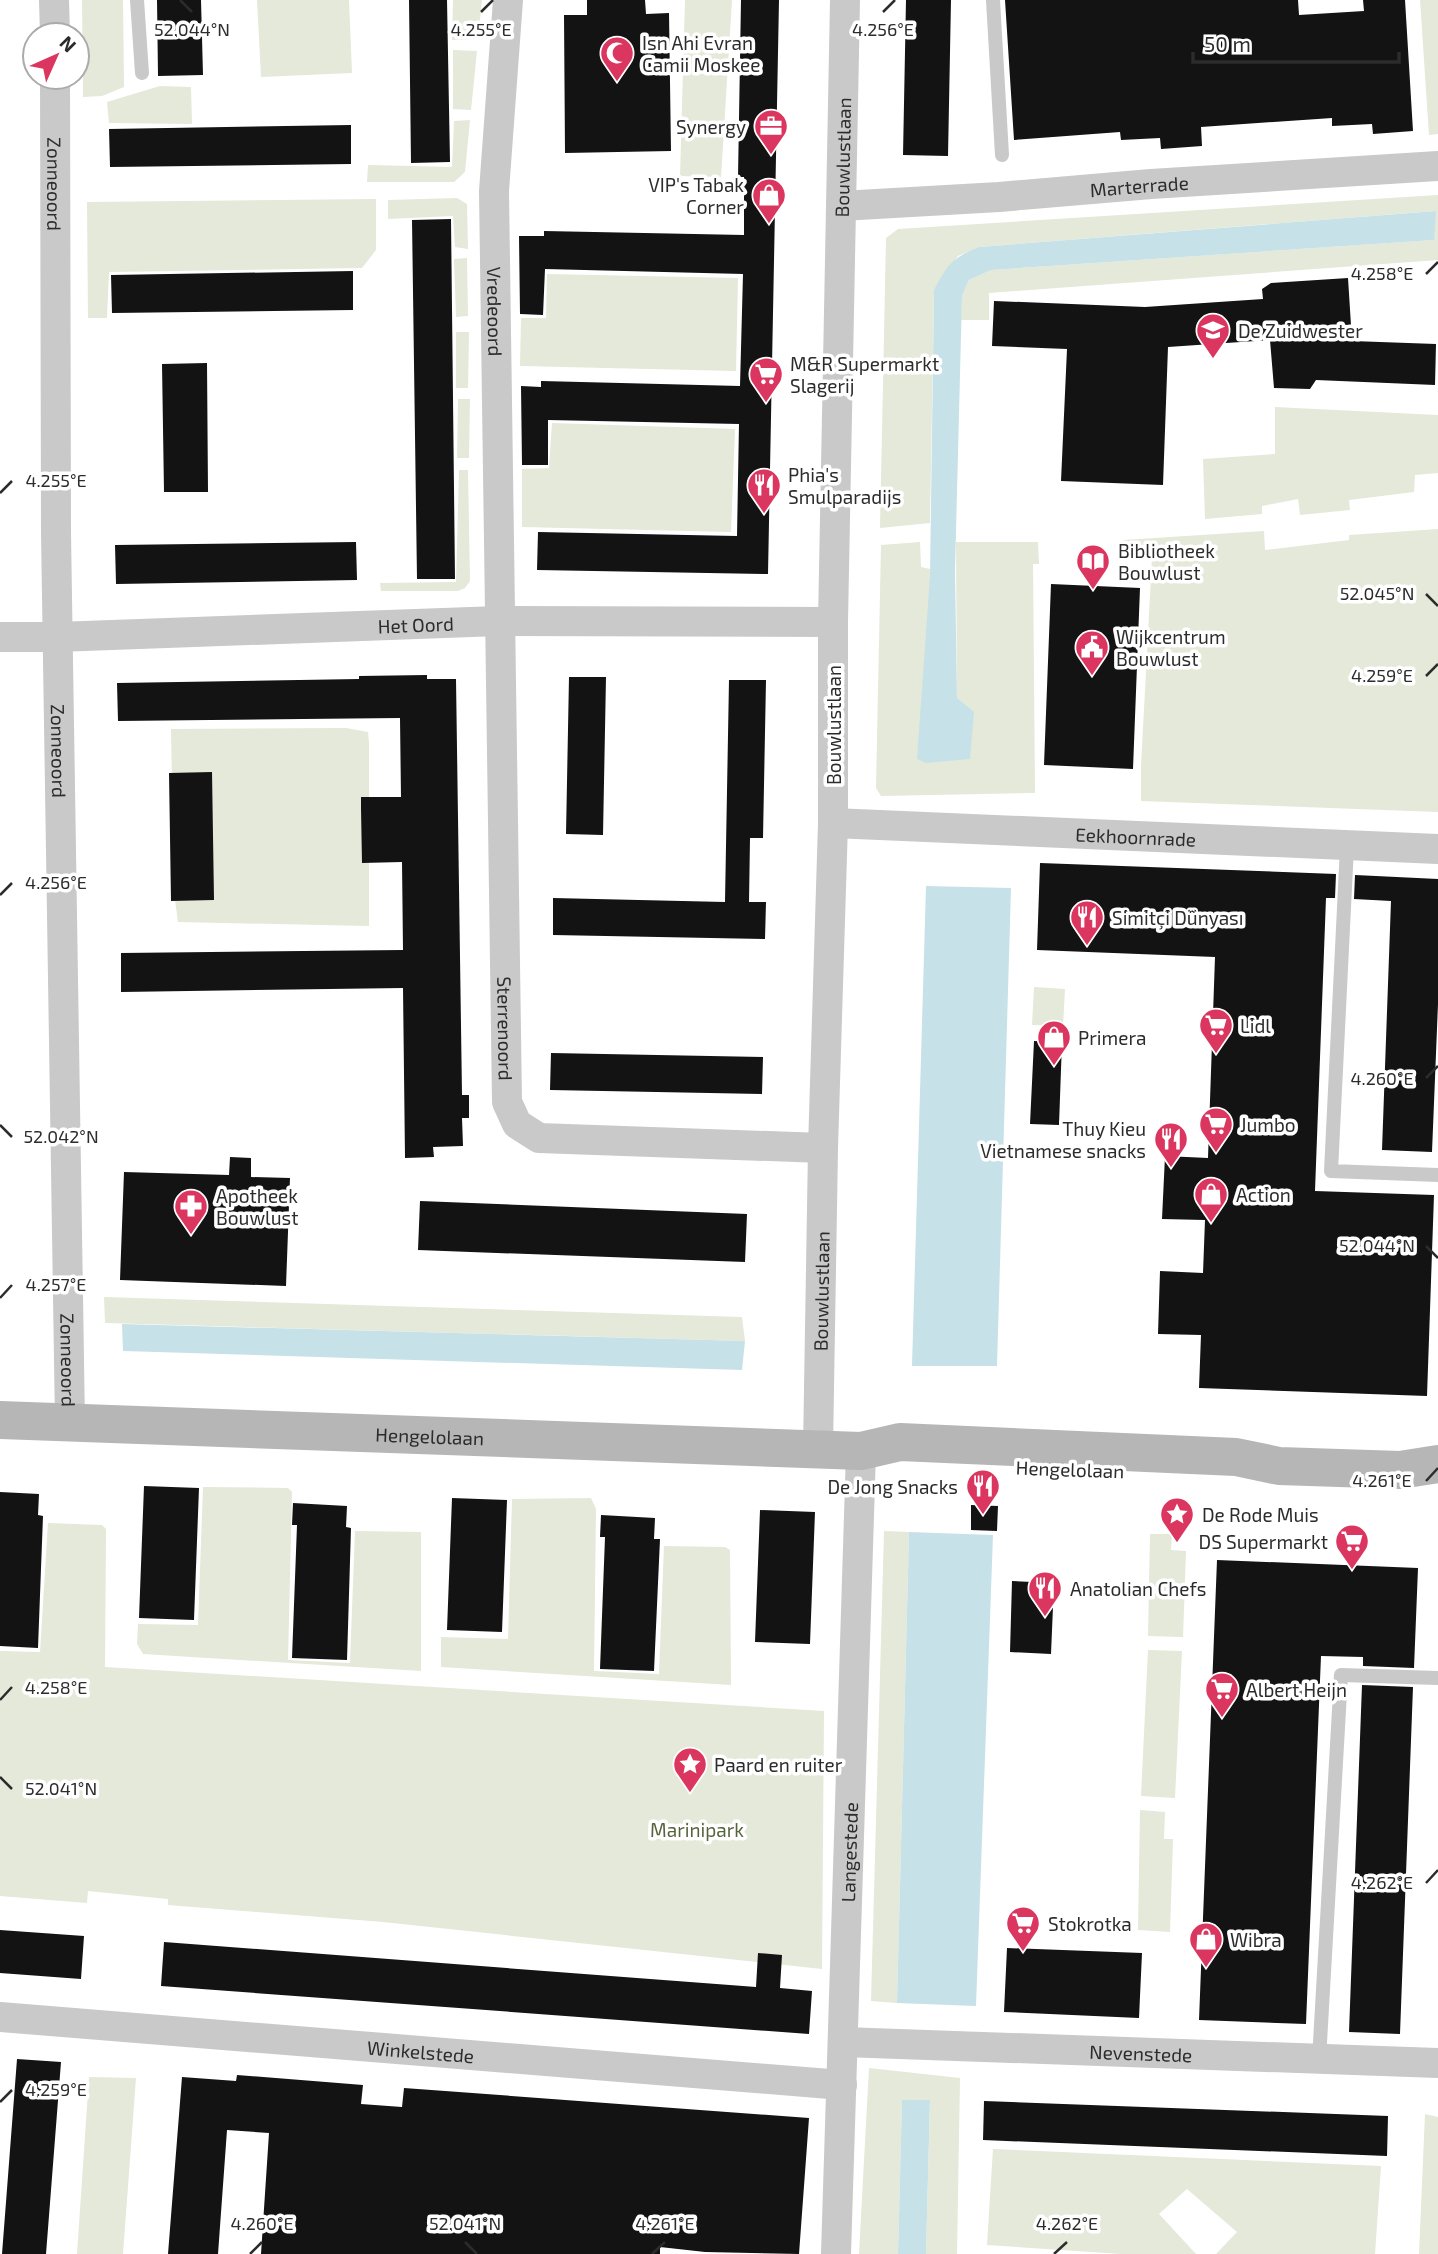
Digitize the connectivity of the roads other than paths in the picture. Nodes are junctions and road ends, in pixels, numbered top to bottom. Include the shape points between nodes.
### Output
1 (54, 0) edge
2 (137, 0) edge
3 (508, 0) edge
4 (845, 0) edge
5 (993, 0) edge
6 (55, 21) edge
7 (142, 73) dead end
8 (55, 91) edge
9 (1002, 155) dead end
10 (1438, 166) edge
11 (841, 206) junction
12 (499, 621) junction
13 (833, 622) junction
14 (0, 637) edge
15 (57, 637) junction
16 (833, 823) junction
17 (1347, 847) junction
18 (1438, 849) edge
19 (823, 1148) junction
20 (1438, 1175) edge
21 (0, 1420) edge
22 (70, 1423) junction
23 (818, 1449) junction
24 (861, 1451) junction
25 (1438, 1464) edge
26 (1399, 1470) junction
27 (1438, 1486) edge
28 (1438, 1678) edge
29 (0, 2017) edge
30 (844, 2042) junction
31 (1319, 2060) junction
32 (1438, 2063) edge
33 (842, 2085) junction
34 (836, 2254) edge

1 - 6 street
2 - 7 lane
3 - 12 street, Vredeoord via 494,191
4 - 11 street, Bouwlustlaan
5 - 9 lane
8 - 15 street, Zonneoord
10 - 11 street, Marterrade
11 - 13 street, Bouwlustlaan
12 - 13 street, Het Oord
12 - 15 street, Het Oord
12 - 19 street, Sterrenoord via 507,1102 517,1124 539,1138
13 - 16 street, Bouwlustlaan
14 - 15 street, Het Oord
15 - 22 street, Zonneoord
16 - 17 street, Eekhoornrade
16 - 19 street, Bouwlustlaan
17 - 18 street, Eekhoornrade
17 - 20 lane via 1331,1171
19 - 23 street, Bouwlustlaan
21 - 22 street, Hengelolaan
22 - 23 street, Hengelolaan
23 - 24 street, Hengelolaan
24 - 26 street, Hengelolaan via 900,1442 1236,1457 1279,1466
24 - 30 street, Langestede
25 - 26 street, Hengelolaan
26 - 27 street, Hengelolaan
28 - 31 lane via 1341,1675
29 - 33 street, Winkelstede
30 - 31 street, Nevenstede
30 - 33 street, Langestede
31 - 32 street, Nevenstede
33 - 34 street, Langestede

